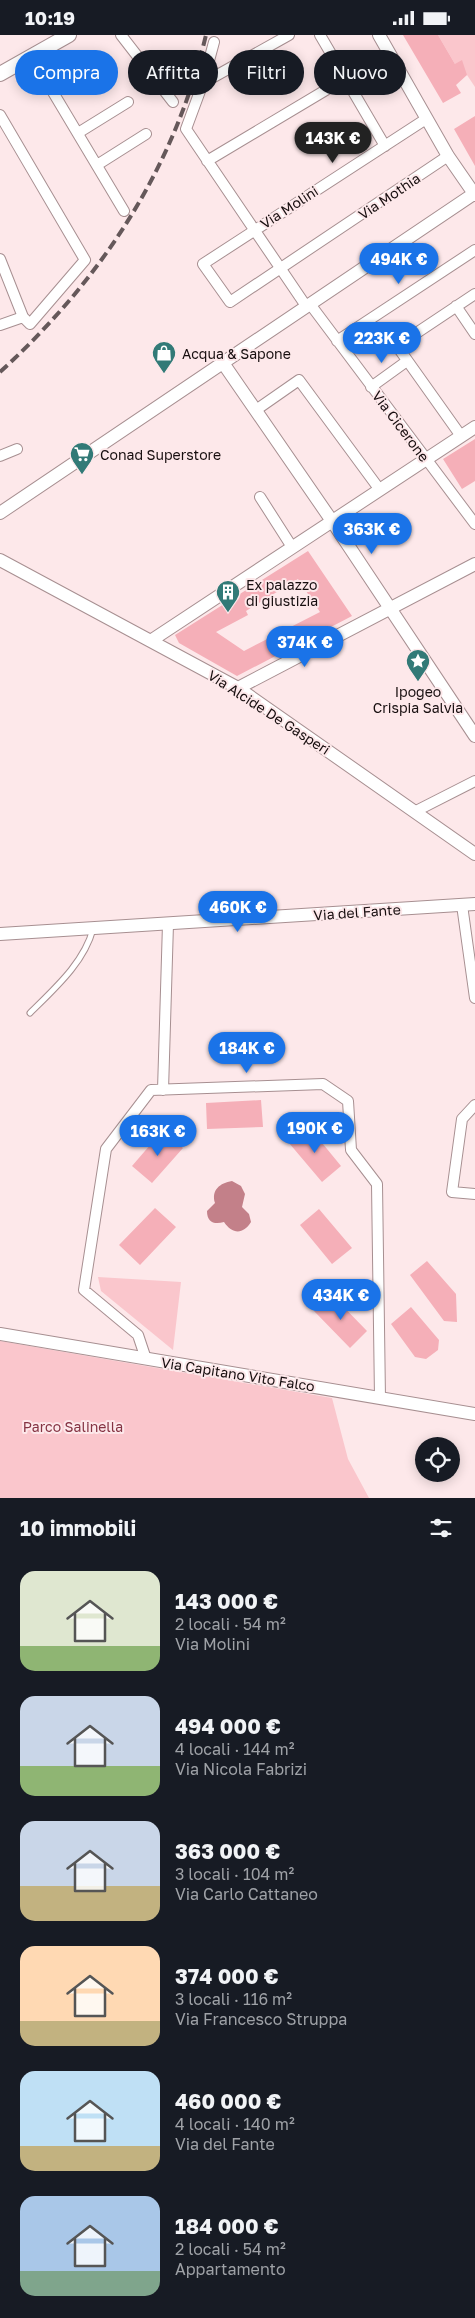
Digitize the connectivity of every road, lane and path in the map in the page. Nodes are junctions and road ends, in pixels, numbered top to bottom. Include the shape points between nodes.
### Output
1 (69, 35) edge
2 (121, 35) edge
3 (289, 35) edge
4 (320, 35) edge
5 (380, 35) edge
6 (276, 38) edge
7 (214, 42) dead end
8 (44, 50) edge
9 (212, 50) edge
10 (329, 50) edge
11 (15, 66) edge
12 (0, 74) edge
13 (218, 74) edge
14 (55, 95) edge
15 (199, 95) edge
16 (318, 95) edge
17 (356, 95) edge
18 (128, 102) dead end
19 (173, 102) dead end
20 (0, 115) edge
21 (426, 119) junction
22 (78, 133) junction
23 (146, 134) dead end
24 (385, 146) junction
25 (448, 156) junction
26 (207, 161) junction
27 (97, 165) junction
28 (475, 194) edge
29 (124, 211) dead end
30 (254, 229) junction
31 (475, 250) edge
32 (0, 259) edge
33 (280, 268) junction
34 (475, 294) edge
35 (230, 302) joint
36 (308, 305) junction
37 (456, 306) junction
38 (27, 320) junction
39 (0, 325) edge
40 (475, 334) edge
41 (337, 341) junction
42 (407, 361) junction
43 (223, 363) junction
44 (371, 387) junction
45 (256, 411) junction
46 (475, 427) edge
47 (461, 436) junction
48 (17, 449) dead end
49 (0, 457) edge
50 (425, 460) junction
51 (380, 490) junction
52 (260, 497) dead end
53 (0, 513) edge
54 (333, 517) junction
55 (475, 524) edge
56 (296, 544) junction
57 (0, 560) edge
58 (475, 564) edge
59 (394, 608) junction
60 (152, 640) junction
61 (238, 688) junction
62 (475, 736) edge
63 (475, 781) edge
64 (416, 811) junction
65 (475, 854) edge
66 (475, 904) edge
67 (462, 905) junction
68 (168, 924) junction
69 (93, 929) junction
70 (0, 934) edge
71 (475, 998) edge
72 (30, 1013) dead end
73 (163, 1090) junction
74 (475, 1105) edge
75 (475, 1194) edge
76 (0, 1334) edge
77 (146, 1359) junction
78 (380, 1398) junction
79 (475, 1414) edge

1 - 8 main road
2 - 19 street
3 - 6 street
4 - 10 street
5 - 21 street
6 - 13 street
7 - 9 street
11 - 12 main road
14 - 22 street
15 - 26 street, Via Cicerone via 186,129
16 - 26 street
17 - 24 street
18 - 22 street
20 - 38 street via 85,260
21 - 24 street, Via Molini
21 - 25 street
22 - 27 street
23 - 27 street
24 - 30 street, Via Molini
25 - 28 street
25 - 33 street, Via Mothia
26 - 30 street, Via Cicerone
27 - 29 street
28 - 36 street
30 - 33 street, Via Cicerone
30 - 35 street, Via Molini via 203,264
31 - 41 street
32 - 38 street
33 - 35 street, Via Mothia
33 - 36 street, Via Cicerone
34 - 37 street
36 - 41 street, Via Cicerone
36 - 43 street
37 - 40 street
37 - 42 street via 397,346
38 - 39 street
41 - 44 street, Via Cicerone
42 - 44 street
42 - 47 street
43 - 45 street
43 - 53 street
44 - 50 street, Via Cicerone
45 - 51 street via 299,380
45 - 54 street
46 - 47 street
47 - 50 street
48 - 49 street
50 - 51 street
50 - 55 street, Via Cicerone
51 - 54 street
52 - 56 street
54 - 56 street
54 - 59 street
56 - 60 street
57 - 60 street, Via Alcide De Gasperi
58 - 59 street
59 - 61 street
59 - 62 street
60 - 61 street, Via Alcide De Gasperi
61 - 64 street, Via Alcide De Gasperi
63 - 64 street
64 - 65 street, Via Alcide De Gasperi
66 - 67 street, Via del Fante
67 - 68 street, Via del Fante
67 - 71 street
68 - 69 street, Via del Fante
68 - 73 street
69 - 70 street, Via del Fante
69 - 72 lane via 89,943 61,982
73 - 77 street via 152,1090 106,1149 84,1289 138,1335
73 - 78 street via 322,1084 348,1101 351,1150 377,1184
74 - 75 street via 462,1119 452,1192
76 - 77 street, Via Capitano Vito Falco
77 - 78 street, Via Capitano Vito Falco
78 - 79 street, Via Capitano Vito Falco

